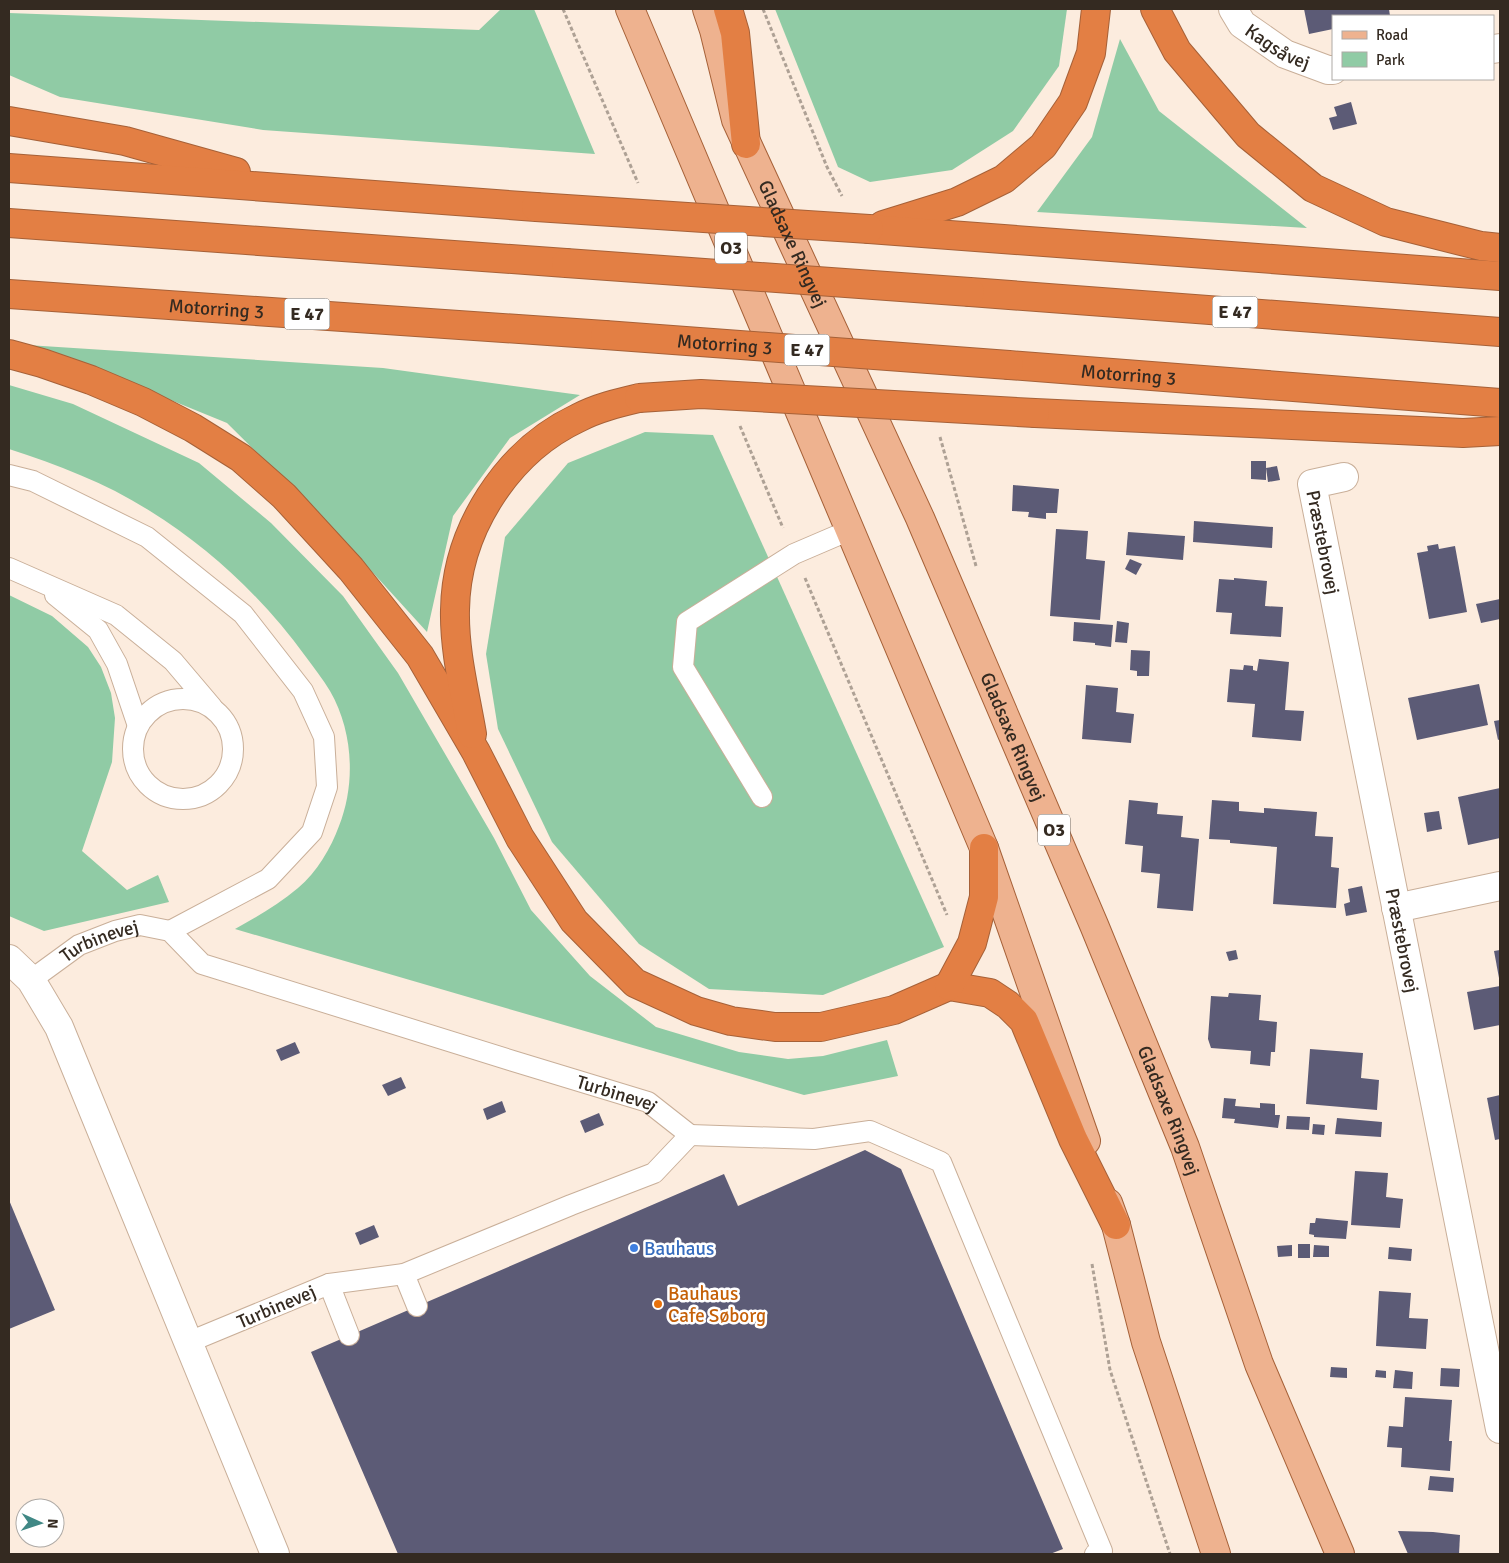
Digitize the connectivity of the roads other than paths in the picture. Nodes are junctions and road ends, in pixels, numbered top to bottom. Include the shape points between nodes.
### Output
1 (630, 9) edge
2 (707, 9) edge
3 (728, 9) edge
4 (1096, 9) edge
5 (1155, 9) edge
6 (1233, 9) edge
7 (1332, 70) edge
8 (9, 122) edge
9 (746, 144) junction
10 (9, 168) edge
11 (291, 188) junction
12 (9, 223) edge
13 (869, 229) junction
14 (1500, 248) edge
15 (1500, 276) edge
16 (9, 294) edge
17 (1500, 332) edge
18 (9, 354) edge
19 (1500, 403) edge
20 (1500, 431) edge
21 (9, 476) edge
22 (1344, 477) dead end
23 (850, 530) junction
24 (9, 568) edge
25 (38, 580) junction
26 (215, 711) junction
27 (138, 726) junction
28 (476, 752) junction
29 (762, 797) dead end
30 (984, 848) junction
31 (1500, 886) edge
32 (1396, 908) junction
33 (170, 931) junction
34 (9, 959) edge
35 (31, 980) junction
36 (949, 986) junction
37 (690, 1135) junction
38 (1116, 1225) junction
39 (404, 1274) junction
40 (329, 1284) junction
41 (417, 1306) dead end
42 (349, 1335) dead end
43 (189, 1342) junction
44 (1493, 1352) edge
45 (1500, 1429) edge
46 (275, 1554) edge
47 (1095, 1554) edge
48 (1216, 1554) edge
49 (1340, 1554) edge

1 - 23 main road, O3
2 - 9 main road, Gladsaxe Ringvej / O3 via 736,120
3 - 9 highway via 735,33
4 - 13 highway via 1091,53 1073,102 1043,146 1004,179 957,202
5 - 14 highway via 1177,51 1248,135 1313,188 1386,222
6 - 7 street, Kagsåvej via 1242,24 1285,54
8 - 11 highway via 125,141
9 - 49 main road, Gladsaxe Ringvej / O3 via 920,518 1094,925 1186,1147 1259,1364
10 - 11 highway
11 - 13 highway, bridge
12 - 17 highway, E 47, bridge
13 - 15 highway
16 - 19 highway, Motorring 3 / E 47, bridge via 605,334
18 - 28 highway via 91,380 143,402 240,458 284,496 351,569 420,656
20 - 28 highway, bridge via 1464,433 701,394 639,398 607,406 577,418 528,452 507,474 475,523 460,570 455,638
21 - 33 lane via 33,481 147,537 243,614 303,691 324,737 327,787 312,832 268,879
22 - 32 street, Præstebrovej via 1312,484
23 - 29 lane via 794,554 688,622 684,667
23 - 30 main road, O3
24 - 25 lane
25 - 26 lane via 116,615 172,660
25 - 27 lane via 98,630 116,664
26 - 27 lane via 198,701 178,699 159,705
26 - 27 lane via 227,725 233,743 231,761 224,778 210,791 193,798 174,798 156,792 143,779 134,762 133,744
28 - 36 highway via 520,838 574,921 635,983 696,1011 775,1027 821,1027 894,1010
30 - 36 highway via 984,896 972,943
30 - 38 main road, O3
31 - 32 street
32 - 44 street, Præstebrovej
33 - 35 lane, Turbinevej via 140,925 115,931 79,945
33 - 37 lane, Turbinevej via 202,964 648,1102
34 - 35 street
35 - 43 street via 59,1027
36 - 38 highway via 990,993 1024,1021 1073,1139
37 - 39 lane, Turbinevej via 654,1173
37 - 47 lane via 814,1139 870,1131 941,1162 1102,1551
38 - 48 main road, O3 via 1146,1342
39 - 40 lane, Turbinevej
39 - 41 lane
40 - 42 lane
40 - 43 lane, Turbinevej
43 - 46 street
44 - 45 street, Præstebrovej

